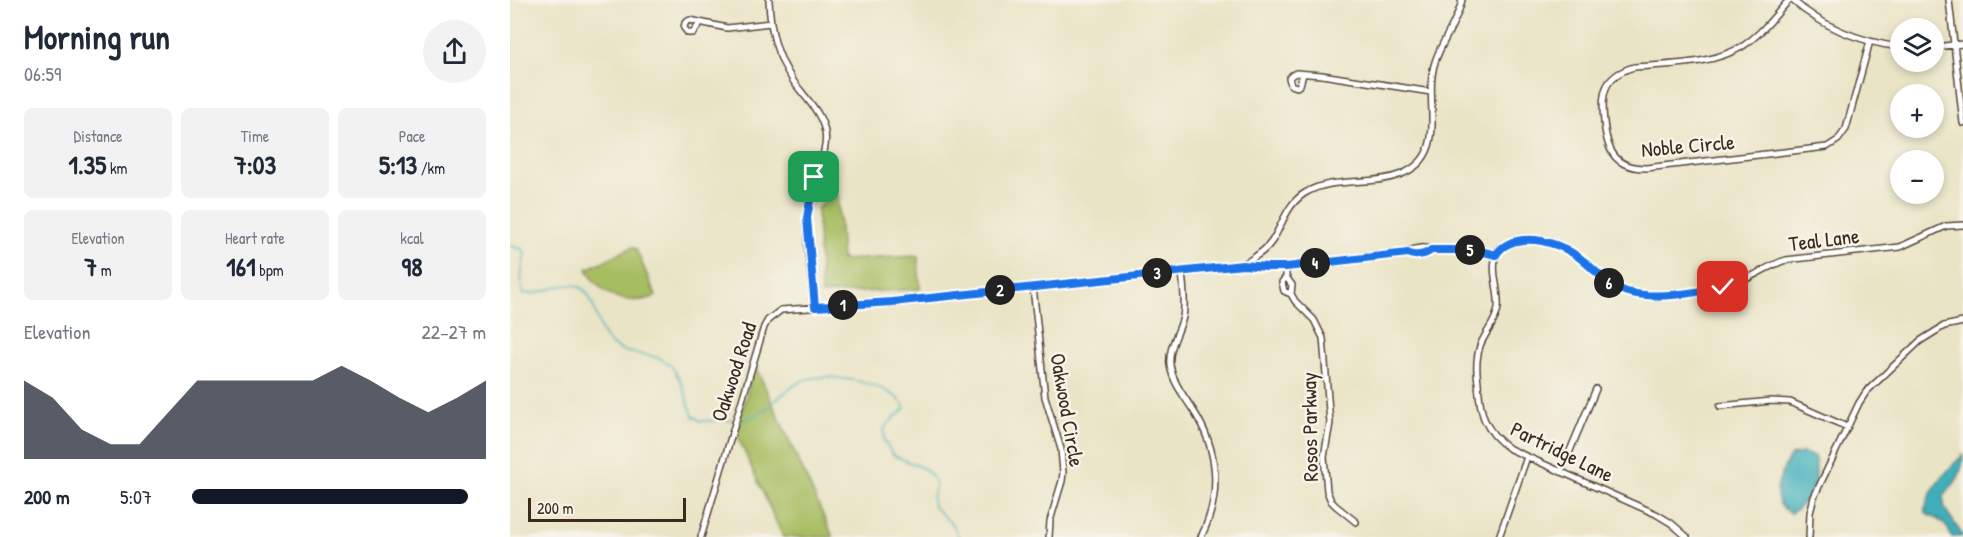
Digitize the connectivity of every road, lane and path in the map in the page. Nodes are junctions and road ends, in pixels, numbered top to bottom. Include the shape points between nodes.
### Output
1 (769, 0) edge
2 (1462, 0) edge
3 (1791, 0) edge
4 (1949, 0) edge
5 (700, 23) dead end
6 (771, 23) junction
7 (1870, 41) junction
8 (1963, 44) edge
9 (1890, 45) edge
10 (1954, 45) junction
11 (1944, 46) edge
12 (1303, 74) dead end
13 (1431, 92) junction
14 (1963, 123) edge
15 (1963, 225) edge
16 (1496, 255) junction
17 (1243, 265) junction
18 (1286, 267) junction
19 (1182, 271) junction
20 (1286, 277) junction
21 (1033, 287) junction
22 (1291, 294) junction
23 (815, 307) junction
24 (1963, 322) edge
25 (1596, 389) dead end
26 (1720, 406) dead end
27 (1847, 427) junction
28 (1527, 457) junction
29 (1561, 472) junction
30 (1356, 522) dead end
31 (700, 537) edge
32 (1049, 537) edge
33 (1201, 537) edge
34 (1499, 537) edge
35 (1687, 537) edge
36 (1809, 537) edge

1 - 6 street
2 - 13 street via 1456,23 1435,63
3 - 7 street via 1830,26
3 - 7 street, Noble Circle via 1752,39 1727,54 1634,67 1614,76 1604,91 1602,105 1612,154 1625,164 1646,168 1827,147 1839,140 1846,129
4 - 10 street
5 - 6 street via 734,28
6 - 23 street via 784,68 815,108 825,132 826,144 811,188 807,218
7 - 9 street
8 - 10 street
10 - 11 street
10 - 14 street
12 - 13 street
13 - 17 street via 1431,140 1414,166 1392,177 1308,191 1288,209 1264,251
15 - 16 street, Teal Lane via 1946,226 1900,247 1786,260 1732,285 1663,295 1620,290 1578,256 1549,243 1519,241 1499,249
16 - 18 street, Oakwood Road via 1427,248
16 - 28 street, Partridge Lane via 1498,308 1477,358 1479,406 1492,434
17 - 18 street, Oakwood Road
17 - 19 street, Oakwood Road
18 - 20 street, Rosos Parkway
19 - 21 street, Oakwood Road
19 - 33 street via 1184,308 1170,365 1177,387 1208,437 1213,454 1215,490
20 - 22 street, Rosos Parkway via 1292,285
20 - 22 street, Rosos Parkway via 1282,288
21 - 23 street, Oakwood Road
21 - 32 street, Oakwood Circle via 1045,397 1061,449 1063,473
22 - 30 street, Rosos Parkway via 1314,320 1323,338 1330,423 1324,457 1326,482 1331,501
23 - 31 street, Oakwood Road via 781,310 768,320
24 - 27 street via 1944,326 1920,341 1866,392
25 - 29 street
26 - 27 street via 1771,400 1790,402
27 - 36 street via 1814,498
28 - 29 street, Partridge Lane
28 - 34 street
29 - 35 street, Partridge Lane via 1656,514

